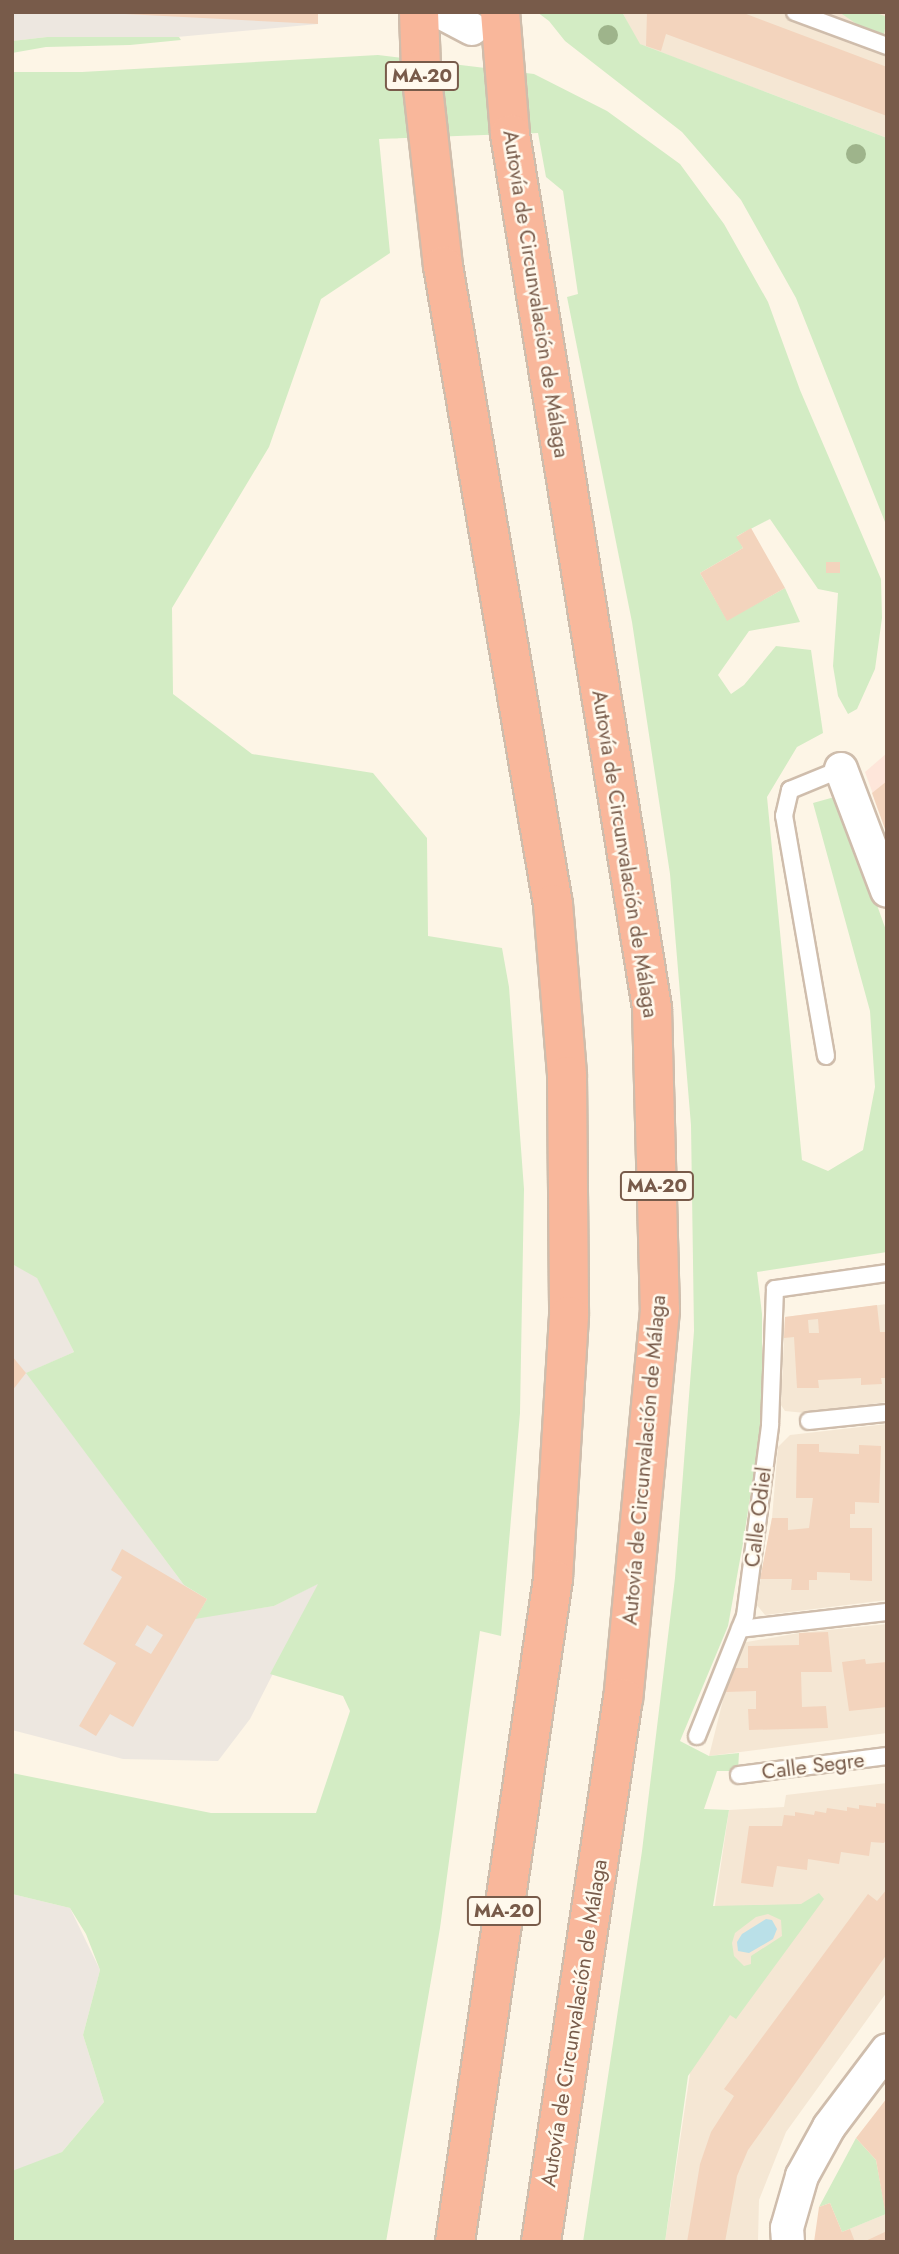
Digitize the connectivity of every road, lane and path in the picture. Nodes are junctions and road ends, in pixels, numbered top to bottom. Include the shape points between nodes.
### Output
1 (419, 12) edge
2 (440, 12) edge
3 (794, 12) edge
4 (486, 21) edge
5 (887, 46) edge
6 (841, 769) joint
7 (887, 891) edge
8 (826, 1056) dead end
9 (887, 1273) edge
10 (887, 1413) edge
11 (809, 1421) dead end
12 (887, 1612) edge
13 (740, 1629) junction
14 (697, 1737) dead end
15 (887, 1756) edge
16 (739, 1775) dead end
17 (887, 2050) edge
18 (455, 2242) edge
19 (541, 2242) edge
20 (788, 2242) edge

1 - 18 highway, MA-20 via 443,265 553,904 567,1076 569,1316 553,1579
2 - 4 street
3 - 5 lane
4 - 19 highway, Autovía de Circunvalación de Málaga / MA-20 via 510,134 652,1008 660,1310 623,1698
6 - 7 street
6 - 8 lane via 790,790 784,816
9 - 13 lane, Calle Odiel via 775,1289 770,1424
10 - 11 lane
12 - 13 lane
13 - 14 lane, Calle Odiel
15 - 16 lane, Calle Segre
17 - 20 street via 829,2127 802,2176

